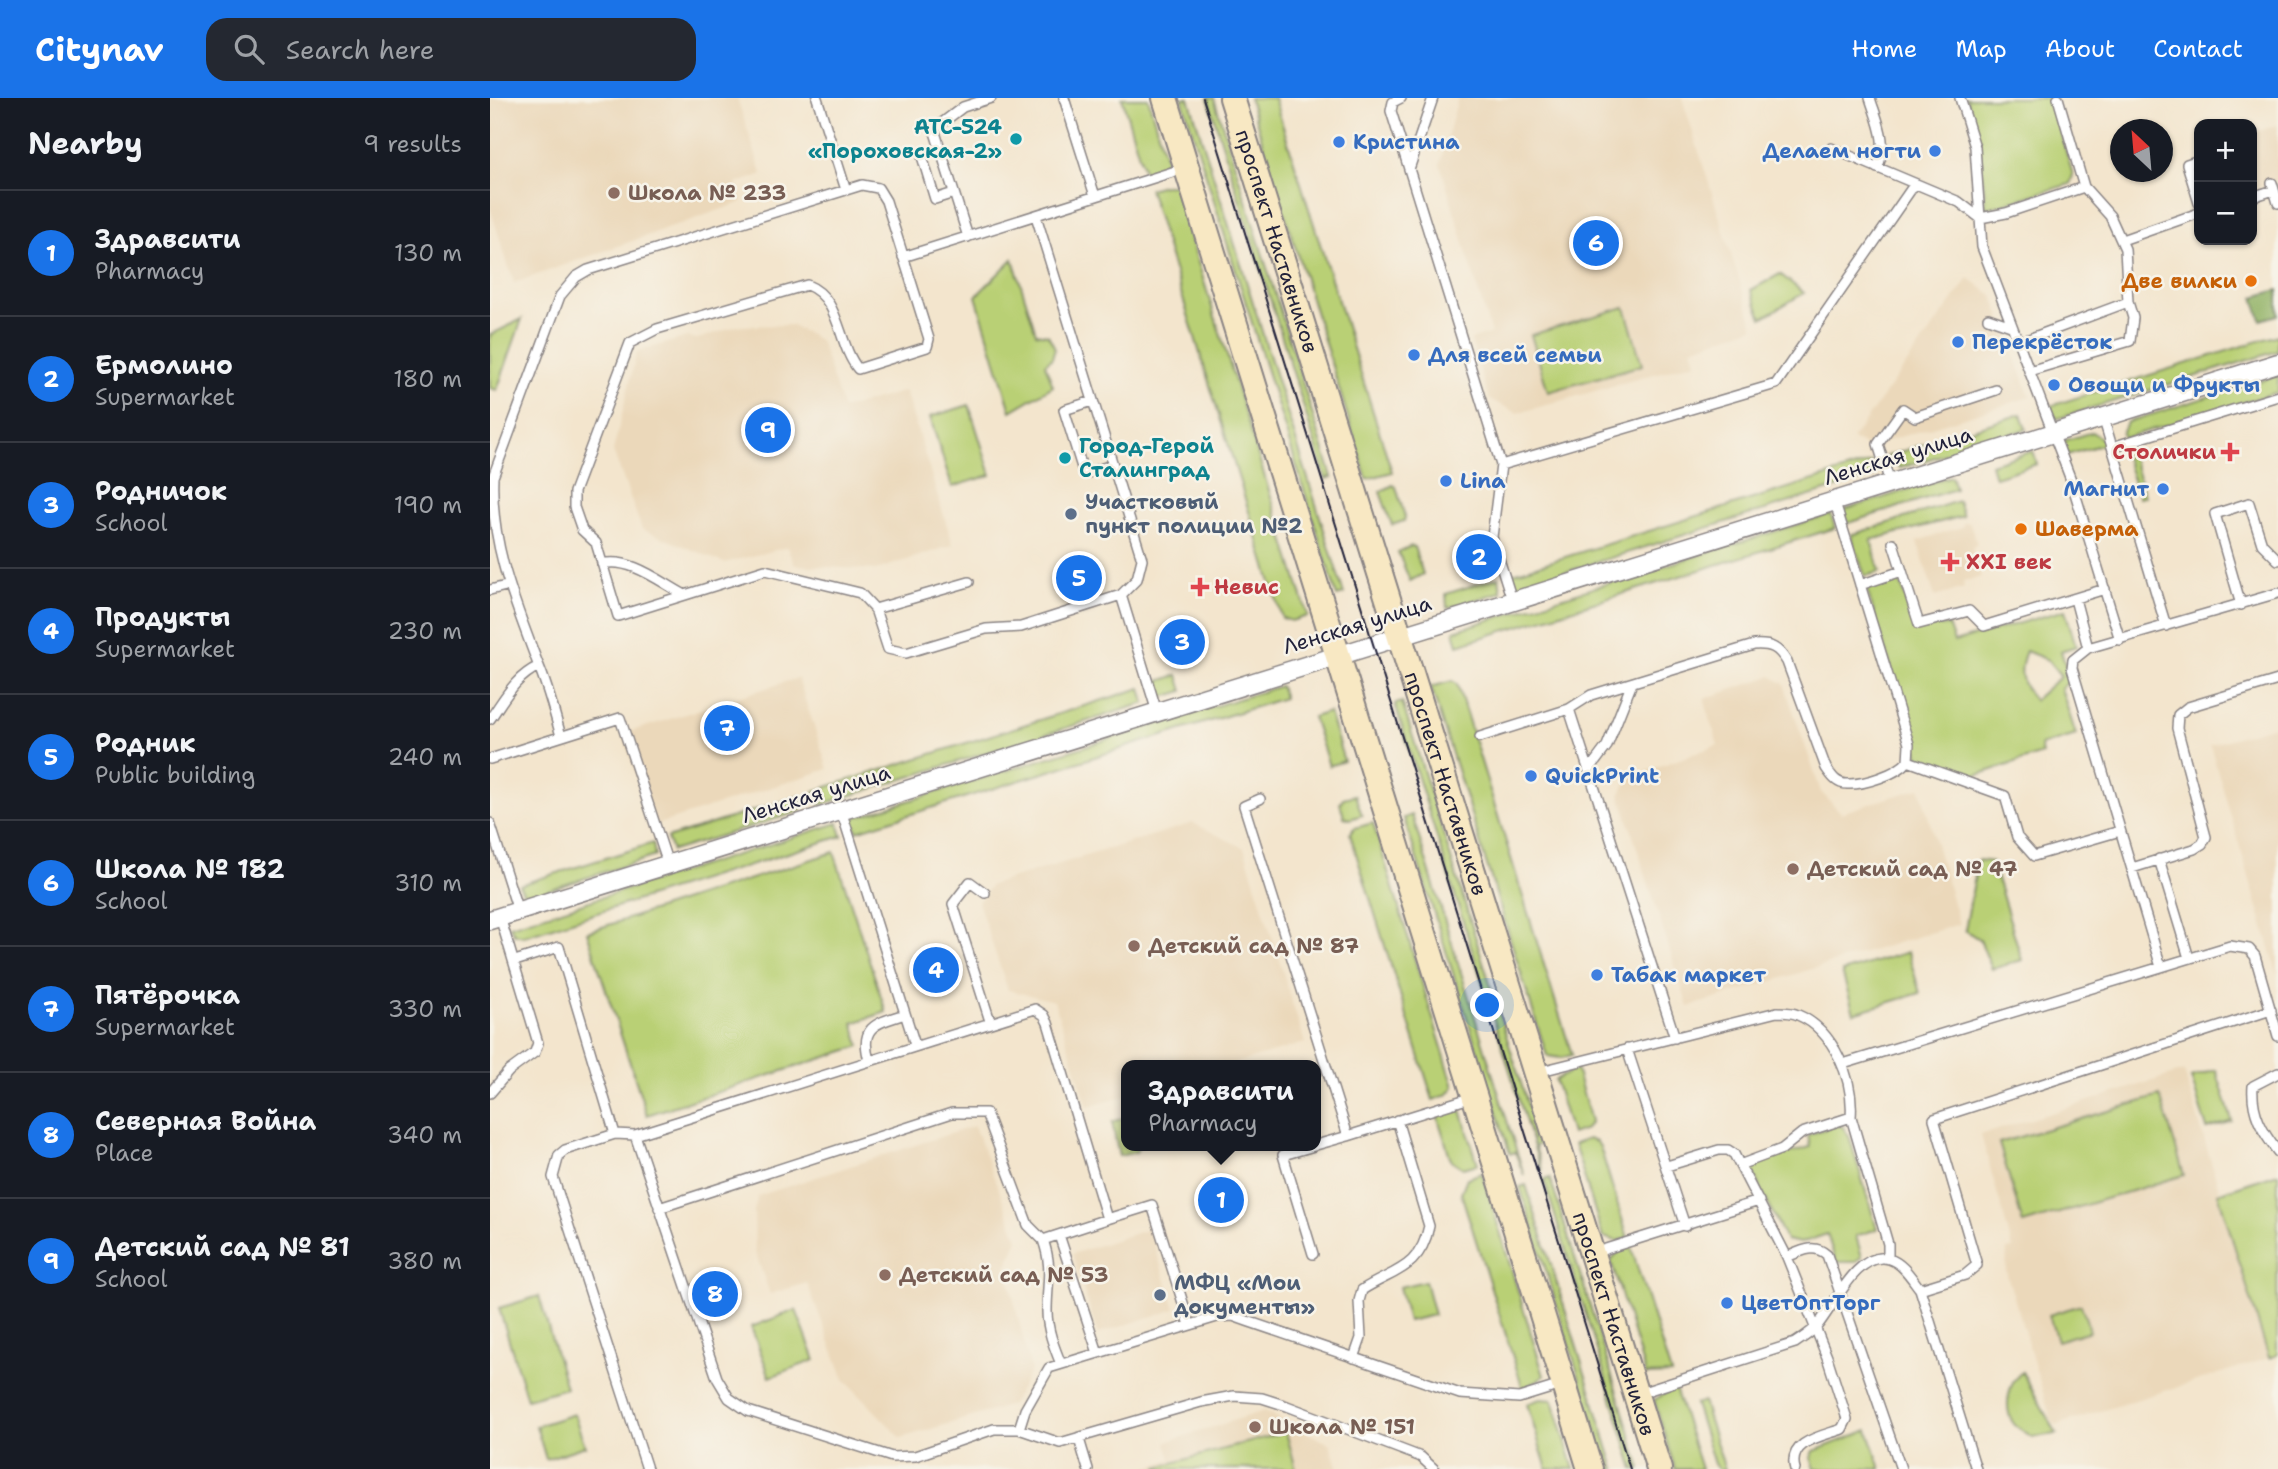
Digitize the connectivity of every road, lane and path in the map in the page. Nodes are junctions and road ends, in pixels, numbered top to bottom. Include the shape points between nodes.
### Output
1 (817, 98) edge
2 (991, 98) edge
3 (1064, 98) edge
4 (1165, 98) edge
5 (1232, 98) edge
6 (1401, 98) edge
7 (1433, 98) edge
8 (1870, 98) edge
9 (1960, 98) edge
10 (2057, 98) edge
11 (1831, 148) dead end
12 (921, 153) dead end
13 (2194, 162) edge
14 (1186, 168) junction
15 (1877, 168) junction
16 (1409, 169) junction
17 (1914, 185) junction
18 (2084, 187) junction
19 (2194, 187) edge
20 (846, 190) junction
21 (954, 193) junction
22 (2257, 194) edge
23 (1095, 197) junction
24 (2278, 203) edge
25 (2194, 215) edge
26 (1036, 216) junction
27 (1980, 218) junction
28 (968, 237) junction
29 (2122, 240) junction
30 (903, 257) junction
31 (2128, 302) junction
32 (1989, 318) dead end
33 (2011, 326) junction
34 (2018, 343) junction
35 (2278, 363) edge
36 (2029, 371) junction
37 (1996, 390) dead end
38 (2278, 396) edge
39 (1093, 401) junction
40 (2103, 417) junction
41 (2052, 433) junction
42 (2112, 447) junction
43 (1112, 465) junction
44 (1501, 465) junction
45 (1890, 483) junction
46 (1834, 500) junction
47 (1893, 543) dead end
48 (2278, 560) edge
49 (602, 564) junction
50 (1902, 571) junction
51 (969, 582) dead end
52 (1860, 585) junction
53 (506, 586) junction
54 (2105, 589) junction
55 (490, 590) edge
56 (2278, 593) edge
57 (685, 595) junction
58 (1121, 595) junction
59 (2075, 599) junction
60 (1512, 600) junction
61 (2241, 604) junction
62 (875, 609) junction
63 (2166, 626) junction
64 (1400, 636) junction
65 (2120, 639) junction
66 (2088, 649) junction
67 (1338, 655) junction
68 (539, 666) junction
69 (2278, 680) edge
70 (1632, 683) junction
71 (1569, 709) junction
72 (1157, 712) junction
73 (490, 719) edge
74 (561, 736) junction
75 (1480, 737) dead end
76 (490, 759) edge
77 (1908, 761) junction
78 (1589, 770) junction
79 (1260, 799) dead end
80 (841, 810) junction
81 (490, 823) edge
82 (2120, 831) junction
83 (2159, 859) junction
84 (668, 864) junction
85 (2132, 868) junction
86 (985, 893) dead end
87 (518, 911) junction
88 (495, 918) edge
89 (2189, 958) junction
90 (515, 961) junction
91 (2161, 967) junction
92 (2271, 1010) junction
93 (905, 1014) junction
94 (990, 1021) junction
95 (2278, 1036) edge
96 (1675, 1038) junction
97 (915, 1045) junction
98 (1627, 1049) junction
99 (869, 1060) junction
100 (1843, 1064) junction
101 (1535, 1073) junction
102 (2278, 1073) edge
103 (490, 1093) edge
104 (1475, 1097) junction
105 (1851, 1116) junction
106 (1396, 1120) junction
107 (615, 1134) junction
108 (635, 1135) junction
109 (1348, 1136) junction
110 (1321, 1144) edge
111 (1297, 1151) edge
112 (2278, 1152) edge
113 (1742, 1164) junction
114 (1667, 1166) junction
115 (1759, 1201) junction
116 (659, 1208) junction
117 (1107, 1219) junction
118 (1685, 1226) junction
119 (1059, 1235) junction
120 (1043, 1240) junction
121 (1313, 1254) dead end
122 (1591, 1254) junction
123 (1787, 1257) junction
124 (1888, 1258) junction
125 (1920, 1289) junction
126 (1842, 1290) junction
127 (1190, 1325) junction
128 (1816, 1328) junction
129 (1098, 1353) junction
130 (1354, 1358) junction
131 (1061, 1364) junction
132 (1564, 1384) junction
133 (1635, 1394) junction
134 (1019, 1429) junction
135 (1079, 1439) junction
136 (647, 1469) edge
137 (1088, 1469) edge
138 (1434, 1469) edge
139 (1590, 1469) edge
140 (1659, 1469) edge
141 (1795, 1469) edge
142 (1901, 1469) edge
143 (1976, 1469) edge

1 - 20 lane
2 - 21 lane via 963,107 934,129
3 - 23 lane
4 - 14 main road
5 - 64 main road, проспект Наставников
6 - 16 lane via 1393,102 1391,111
7 - 16 lane
8 - 15 lane via 1884,142
9 - 27 lane via 1975,147
10 - 18 lane
11 - 15 lane
12 - 21 lane via 935,199
13 - 19 lane via 2187,164
14 - 23 lane
14 - 67 main road
15 - 17 lane
16 - 44 lane
17 - 27 lane via 1959,202
17 - 44 lane via 1776,384
18 - 27 lane
18 - 29 lane via 2110,216
20 - 30 lane via 862,185 878,188
20 - 53 lane via 588,270 565,287 493,477 492,522
21 - 28 lane
22 - 24 lane via 2273,186
23 - 26 lane
25 - 29 lane
26 - 28 lane
26 - 39 lane
27 - 33 lane via 1982,247
28 - 30 lane
29 - 31 lane
30 - 49 lane via 929,339 927,347 918,352 858,369 849,359 830,303 822,290 807,285 657,329 630,343 574,492 582,530 596,543
31 - 34 lane
31 - 36 lane via 2133,318 2130,341
32 - 33 lane
33 - 34 lane
34 - 36 lane
35 - 40 street, Ленская улица
36 - 41 lane
37 - 45 lane via 1915,417 1903,409 1878,444
38 - 42 lane
39 - 43 lane
39 - 43 lane via 1064,410 1084,474
40 - 41 street, Ленская улица
40 - 42 lane
41 - 45 street, Ленская улица
41 - 54 lane
42 - 63 lane
43 - 58 lane via 1142,559 1138,579
44 - 60 lane via 1492,537
45 - 46 street, Ленская улица
46 - 52 lane
46 - 60 street, Ленская улица
47 - 50 lane
48 - 61 lane via 2262,544 2249,503 2215,514
49 - 57 lane via 627,563
49 - 57 lane via 618,616
50 - 52 lane
50 - 59 lane via 1919,624 1969,611 1984,626
51 - 62 lane
52 - 77 lane via 1909,744
53 - 55 lane
53 - 68 lane
54 - 59 lane
54 - 65 lane
56 - 61 lane
57 - 62 lane via 765,570 860,593
58 - 62 lane via 1021,627 986,629 906,653 888,649
58 - 72 lane
59 - 66 lane
60 - 64 street, Ленская улица
61 - 63 lane
63 - 65 lane
64 - 67 street, Ленская улица
64 - 101 main road, проспект Наставников
65 - 66 lane
66 - 82 lane via 2079,653 2072,668
67 - 72 street, Ленская улица
67 - 104 main road
68 - 73 lane via 524,673
68 - 74 lane
69 - 83 lane via 2188,707 2178,715 2177,728 2206,837 2194,849
70 - 71 lane via 1591,695
70 - 77 lane via 1769,644 1781,651 1787,662 1826,768 1835,780 1845,785 1861,782 1899,769
70 - 78 lane via 1607,746
71 - 75 lane
71 - 78 lane
72 - 80 street, Ленская улица
74 - 76 lane
74 - 84 lane via 620,718
77 - 82 lane via 2005,796 2017,837 2034,856
78 - 96 lane
79 - 109 lane via 1244,806
80 - 84 street, Ленская улица
80 - 93 lane
81 - 87 lane
82 - 85 lane
83 - 85 lane
83 - 89 lane
84 - 87 street, Ленская улица
85 - 91 lane
86 - 94 lane via 970,882 953,904
87 - 88 street, Ленская улица
88 - 90 lane
89 - 91 lane
89 - 92 lane via 2230,946 2249,949 2262,974
90 - 103 lane via 537,1043 535,1052 509,1070
90 - 107 lane via 559,947
91 - 100 lane
92 - 95 lane
92 - 125 lane via 1934,1119 1977,1265 1965,1275
93 - 97 lane
93 - 99 lane via 870,1029 865,1048
94 - 97 lane
94 - 117 lane via 1035,1009 1044,1015
96 - 98 lane
96 - 100 lane via 1777,1012 1797,1014 1813,1024
97 - 99 lane
98 - 101 lane
98 - 114 lane
99 - 108 lane
100 - 105 lane
101 - 122 main road, проспект Наставников
102 - 112 lane via 2253,1086 2252,1098 2262,1132
104 - 106 lane
104 - 132 main road
105 - 113 lane via 1802,1133 1782,1149
105 - 124 lane via 1888,1244
106 - 109 lane
106 - 130 lane via 1429,1226 1426,1240 1407,1266 1362,1290 1361,1338
107 - 108 lane
107 - 136 lane via 565,1150 553,1177
108 - 116 lane
109 - 110 lane
111 - 121 lane via 1283,1155
113 - 114 lane via 1728,1150 1719,1150
113 - 115 lane
114 - 118 lane
115 - 118 lane
115 - 123 lane
116 - 120 lane via 952,1113 986,1113 1028,1226
116 - 134 lane via 717,1378 729,1398 748,1411 892,1457 915,1457 994,1429
117 - 119 lane
117 - 127 lane via 1152,1205
118 - 122 lane
119 - 120 lane
119 - 129 lane
120 - 131 lane via 1051,1262 1047,1313
122 - 133 main road, проспект Наставников
123 - 126 lane via 1820,1248
123 - 128 lane
124 - 125 lane via 1902,1266
124 - 126 lane via 1856,1270
125 - 143 lane
126 - 128 lane
126 - 142 lane
127 - 129 lane
127 - 130 lane via 1233,1316
128 - 133 lane via 1795,1343
128 - 141 lane via 1846,1424 1801,1444 1795,1453
129 - 131 lane
130 - 132 lane via 1460,1394 1519,1398
131 - 134 lane via 1049,1368
132 - 139 main road
133 - 140 main road, проспект Наставников
134 - 135 lane via 1060,1443
135 - 137 lane
135 - 138 lane via 1201,1402 1234,1396 1262,1398 1421,1457

